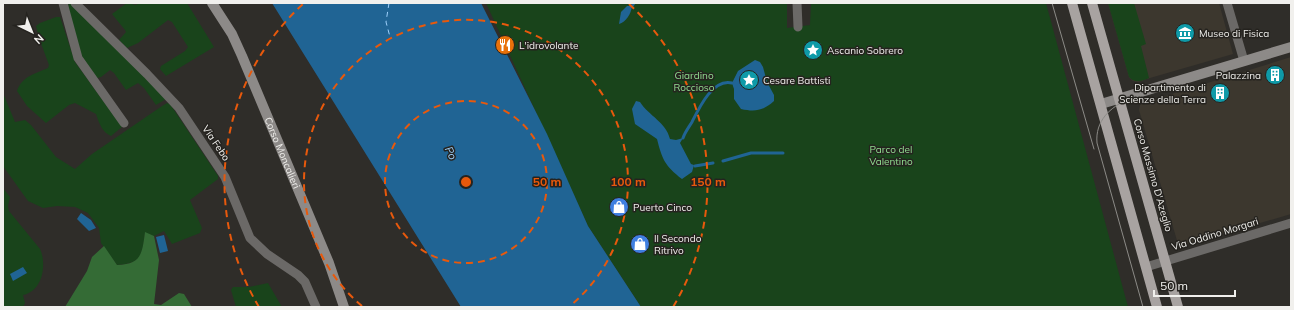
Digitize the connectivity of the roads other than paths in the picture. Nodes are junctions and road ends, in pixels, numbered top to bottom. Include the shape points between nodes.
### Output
1 (63, 3) edge
2 (75, 3) edge
3 (212, 3) edge
4 (797, 3) edge
5 (1072, 3) edge
6 (1092, 3) edge
7 (1227, 3) edge
8 (798, 27) dead end
9 (1291, 47) edge
10 (1244, 61) junction
11 (1119, 98) junction
12 (1101, 104) junction
13 (124, 123) dead end
14 (1291, 223) edge
15 (1166, 261) junction
16 (1146, 267) junction
17 (316, 307) edge
18 (344, 307) edge
19 (1157, 307) edge
20 (1178, 307) edge

1 - 13 street via 78,58
2 - 17 street, Via Febo via 179,108 225,177 250,238 266,254 305,282
3 - 18 main road, Corso Moncalieri via 232,34 242,56 329,263
4 - 8 street
5 - 12 main road
6 - 11 main road, Corso Massimo D'Azeglio
7 - 10 street
9 - 10 main road
10 - 11 main road
11 - 12 main road
11 - 15 main road, Corso Massimo D'Azeglio
12 - 16 main road
14 - 15 street, Via Oddino Morgari
15 - 16 street, Via Oddino Morgari
15 - 20 main road, Corso Massimo D'Azeglio
16 - 19 main road

